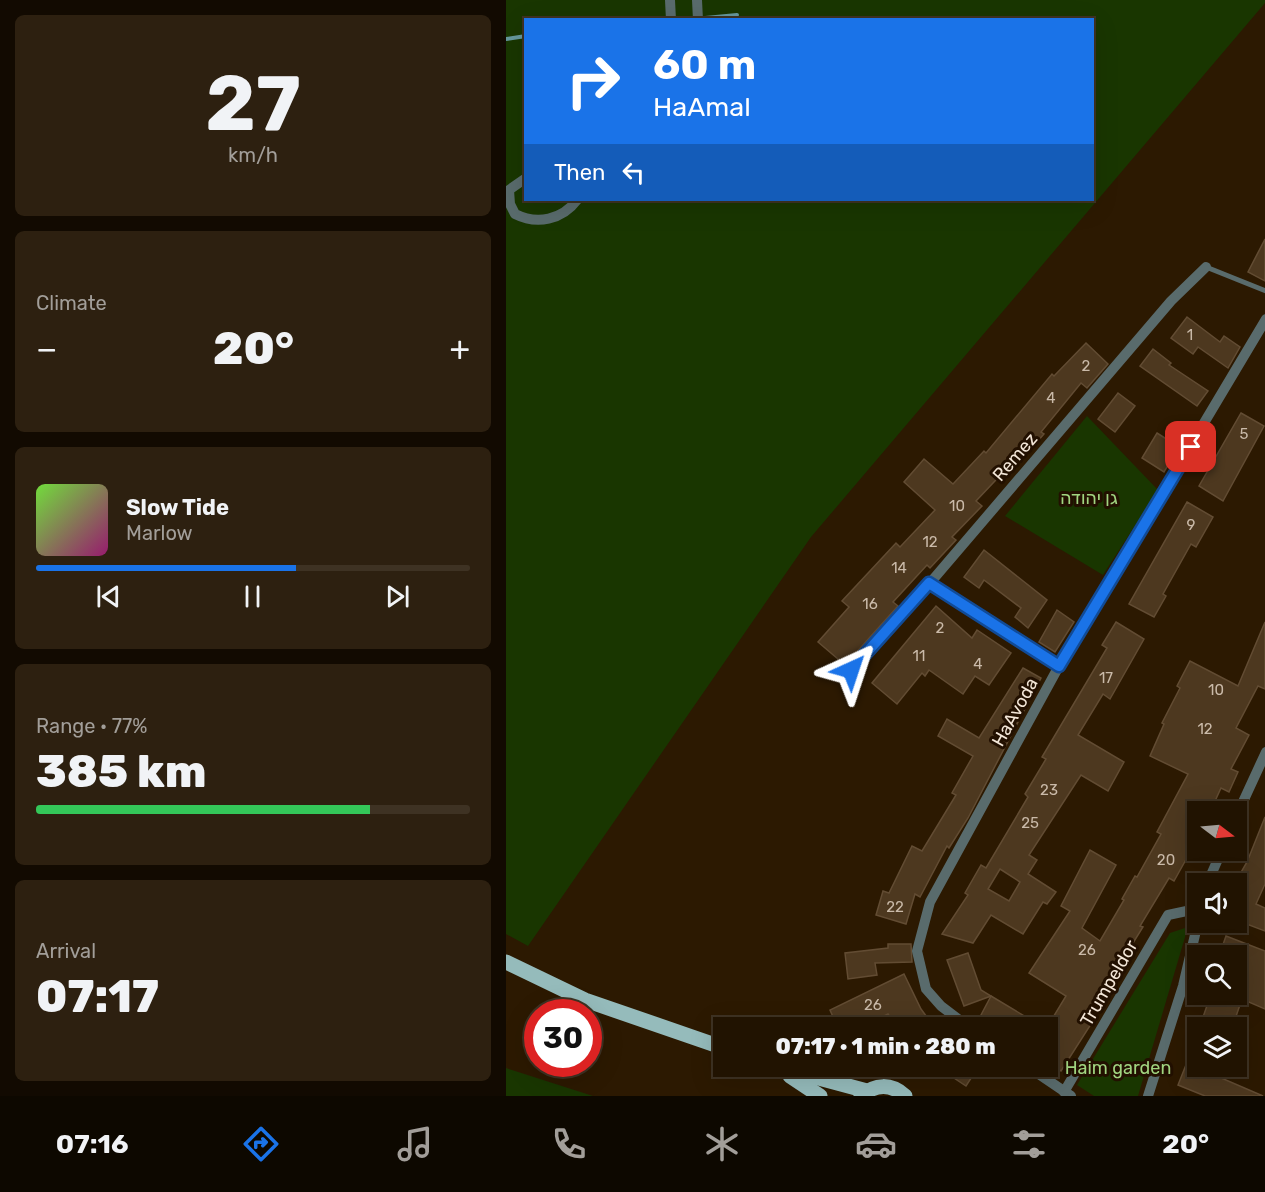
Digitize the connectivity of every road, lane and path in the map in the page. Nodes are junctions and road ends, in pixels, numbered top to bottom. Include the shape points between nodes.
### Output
1 (670, 0) edge
2 (697, 0) edge
3 (671, 18) edge
4 (698, 18) edge
5 (524, 179) edge
6 (508, 191) edge
7 (576, 201) edge
8 (511, 214) edge
9 (1206, 267) joint
10 (1265, 291) edge
11 (1265, 320) edge
12 (929, 583) junction
13 (1059, 666) junction
14 (851, 670) dead end
15 (1265, 752) edge
16 (1243, 801) edge
17 (1187, 912) edge
18 (1195, 933) edge
19 (506, 962) edge
20 (956, 1017) edge
21 (713, 1044) edge
22 (791, 1077) edge
23 (808, 1077) edge
24 (1043, 1077) edge
25 (864, 1093) edge
26 (1068, 1094) edge
27 (820, 1096) edge
28 (905, 1096) edge
29 (1148, 1096) edge

1 - 3 street
2 - 4 street
5 - 6 street
6 - 8 street
7 - 8 street via 566,211 544,220 527,220
9 - 10 lane
9 - 12 street, Remez via 1145,331
11 - 13 street, HaAvoda
12 - 13 street
12 - 14 street, Remez
13 - 20 street, HaAvoda via 930,902 917,951 926,988
15 - 16 street
17 - 26 street, Trumpeldor via 1168,915
18 - 29 street
19 - 21 main road via 585,1000
22 - 27 main road
23 - 25 main road
24 - 26 street
25 - 28 main road via 890,1087

